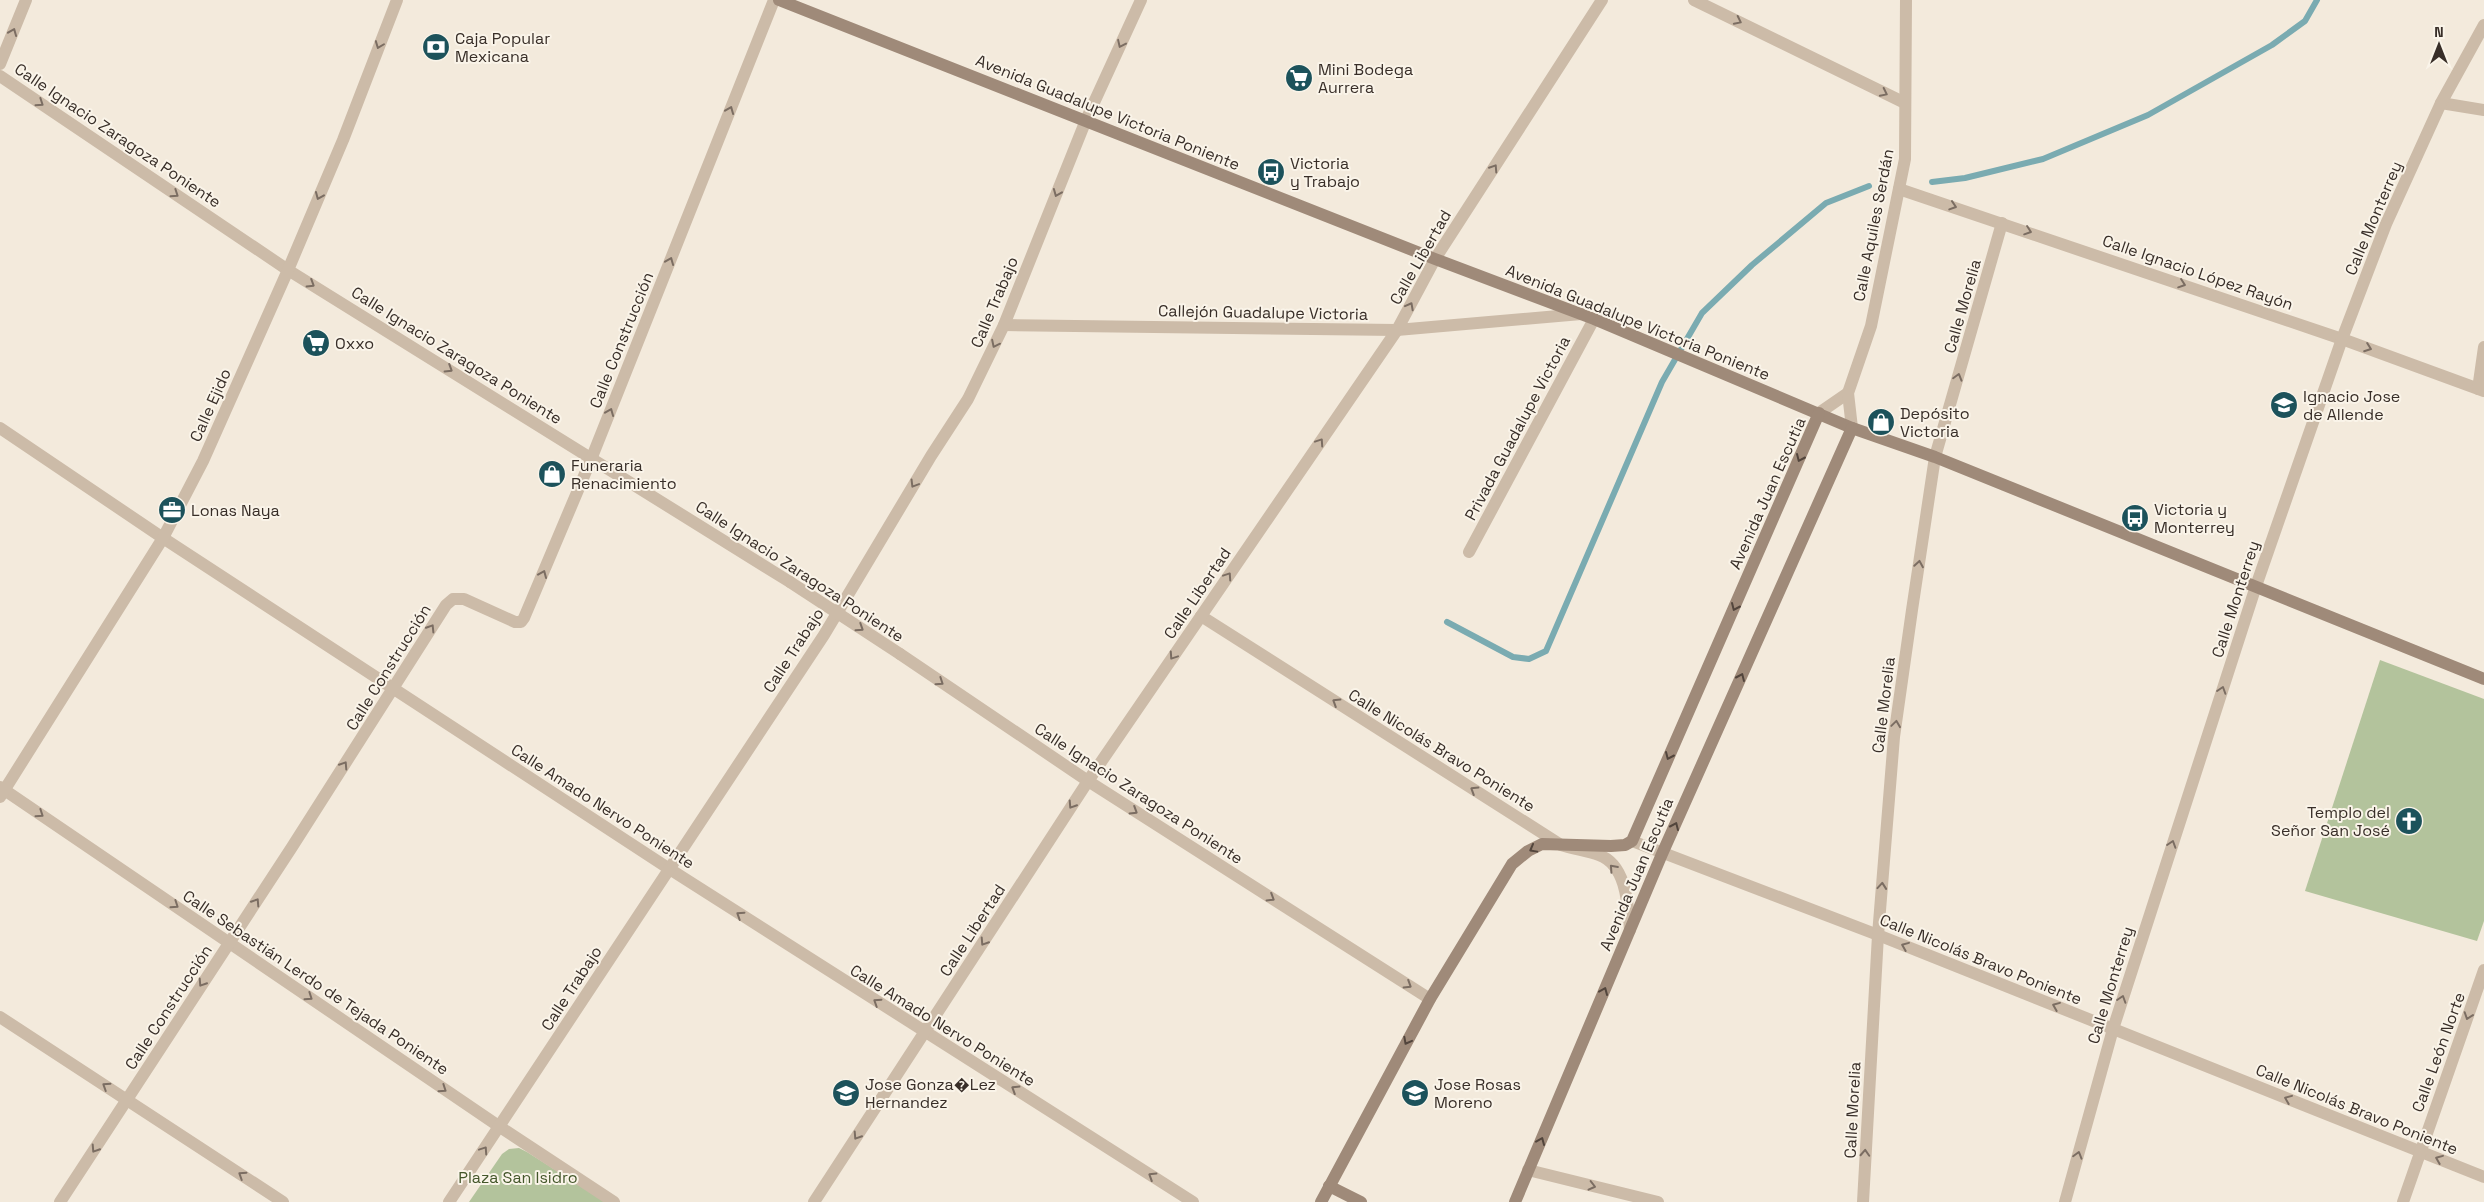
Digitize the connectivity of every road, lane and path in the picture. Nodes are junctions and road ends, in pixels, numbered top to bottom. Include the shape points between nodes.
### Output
1 (26, 0) edge
2 (397, 0) edge
3 (774, 0) edge
4 (779, 0) edge
5 (1141, 0) edge
6 (1602, 0) edge
7 (1694, 0) edge
8 (1906, 0) edge
9 (2484, 25) edge
10 (0, 64) edge
11 (0, 76) edge
12 (1905, 103) junction
13 (2441, 103) junction
14 (2484, 110) edge
15 (1086, 120) junction
16 (1899, 190) junction
17 (2002, 223) junction
18 (1435, 259) junction
19 (288, 270) junction
20 (1581, 314) junction
21 (1594, 319) junction
22 (1004, 325) junction
23 (1397, 330) junction
24 (2342, 339) junction
25 (2484, 347) edge
26 (2481, 390) edge
27 (1848, 393) junction
28 (1819, 414) junction
29 (0, 428) edge
30 (1852, 428) junction
31 (592, 457) junction
32 (1935, 457) junction
33 (163, 538) junction
34 (1469, 552) dead end
35 (2256, 586) junction
36 (1201, 616) junction
37 (2484, 679) edge
38 (394, 687) junction
39 (1088, 781) junction
40 (2, 791) edge
41 (1632, 841) junction
42 (1561, 846) junction
43 (1662, 854) junction
44 (668, 868) junction
45 (1630, 930) junction
46 (1878, 935) junction
47 (229, 942) junction
48 (2484, 970) edge
49 (1430, 998) junction
50 (0, 1017) edge
51 (2113, 1029) junction
52 (925, 1033) junction
53 (128, 1100) junction
54 (500, 1127) junction
55 (2420, 1151) junction
56 (1528, 1170) junction
57 (2484, 1178) edge
58 (1329, 1186) junction
59 (60, 1202) edge
60 (283, 1202) edge
61 (449, 1202) edge
62 (614, 1202) edge
63 (814, 1202) edge
64 (1193, 1202) edge
65 (1321, 1202) edge
66 (1361, 1202) edge
67 (1515, 1202) edge
68 (1658, 1202) edge
69 (1863, 1202) edge
70 (2064, 1202) edge
71 (2403, 1202) edge

10 -> 1 street
2 -> 19 street, Calle Ejido
31 -> 3 street, Calle Construcción
4 - 15 main road, Avenida Guadalupe Victoria Poniente
5 -> 15 street, Calle Trabajo
18 -> 6 street, Calle Libertad
7 -> 12 street
8 - 12 street, Calle Aquiles Serdán
9 - 13 street, Calle Monterrey
11 -> 19 street, Calle Ignacio Zaragoza Poniente
12 - 16 street, Calle Aquiles Serdán via 1905,158
13 - 14 street
13 - 24 street, Calle Monterrey via 2386,224
15 - 18 main road, Avenida Guadalupe Victoria Poniente
15 -> 22 street, Calle Trabajo
16 -> 17 street, Calle Ignacio López Rayón
16 - 27 street, Calle Aquiles Serdán via 1870,326
17 -> 24 street, Calle Ignacio López Rayón
32 -> 17 street, Calle Morelia
18 - 20 main road, Avenida Guadalupe Victoria Poniente
23 -> 18 street, Calle Libertad
19 -> 31 street, Calle Ignacio Zaragoza Poniente
19 - 33 street, Calle Ejido via 203,461
20 - 21 main road, Avenida Guadalupe Victoria Poniente
20 - 23 street, Callejón Guadalupe Victoria
21 - 28 main road, Avenida Guadalupe Victoria Poniente
21 - 34 street, Privada Guadalupe Victoria
22 - 23 street, Callejón Guadalupe Victoria
22 -> 44 street, Calle Trabajo via 968,399 824,634
36 -> 23 street, Calle Libertad
24 -> 26 street, Calle Ignacio López Rayón
24 - 35 street, Calle Monterrey
25 - 26 street
27 - 28 street, Avenida Juan Escutia
27 - 30 street
28 - 30 main road, Avenida Guadalupe Victoria Poniente
28 -> 41 main road, Avenida Juan Escutia
29 - 33 street, Calle Amado Nervo Poniente
30 - 32 main road, Avenida Guadalupe Victoria Poniente
43 -> 30 main road, Avenida Juan Escutia
38 -> 31 street, Calle Construcción via 453,599 464,598 521,622
31 -> 39 street, Calle Ignacio Zaragoza Poniente, bridge via 790,582
32 - 35 main road, Avenida Guadalupe Victoria Poniente
46 -> 32 street, Calle Morelia via 1894,737
33 - 38 street, Calle Amado Nervo Poniente
33 - 40 street, Calle Ejido
35 - 37 main road, Avenida Guadalupe Victoria Poniente
51 -> 35 street, Calle Monterrey
36 -> 39 street, Calle Libertad
42 -> 36 street, Calle Nicolás Bravo Poniente
38 - 44 street, Calle Amado Nervo Poniente
47 -> 38 street, Calle Construcción
39 -> 49 street, Calle Ignacio Zaragoza Poniente
39 -> 52 street, Calle Libertad
40 -> 47 street, Calle Sebastián Lerdo de Tejada Poniente
41 - 42 main road, Avenida Juan Escutia via 1618,846
41 - 43 street, Calle Nicolás Bravo Poniente
45 -> 42 street, Calle Nicolás Bravo Poniente via 1627,898 1617,871 1601,856
42 -> 49 main road, Avenida Juan Escutia via 1542,844 1512,864
43 - 45 main road, Avenida Juan Escutia
43 - 46 street, Calle Nicolás Bravo Poniente
52 -> 44 street, Calle Amado Nervo Poniente
44 - 54 street, Calle Trabajo
56 -> 45 main road, Avenida Juan Escutia
51 -> 46 street, Calle Nicolás Bravo Poniente
69 -> 46 street, Calle Morelia
47 -> 53 street, Calle Construcción
47 -> 54 street, Calle Sebastián Lerdo de Tejada Poniente
48 -> 55 street, Calle León Norte
49 -> 58 main road, Avenida Juan Escutia
53 -> 50 street
55 -> 51 street, Calle Nicolás Bravo Poniente
70 -> 51 street, Calle Monterrey
52 -> 63 street, Calle Libertad
64 -> 52 street, Calle Amado Nervo Poniente
53 -> 59 street, Calle Construcción
60 -> 53 street
61 -> 54 street, Calle Trabajo
54 - 62 street, Calle Sebastián Lerdo de Tejada Poniente
57 -> 55 street, Calle Nicolás Bravo Poniente
55 - 71 street, Calle León Norte
56 - 67 main road, Avenida Juan Escutia
56 -> 68 street
58 - 65 main road, Avenida Juan Escutia
58 - 66 main road

